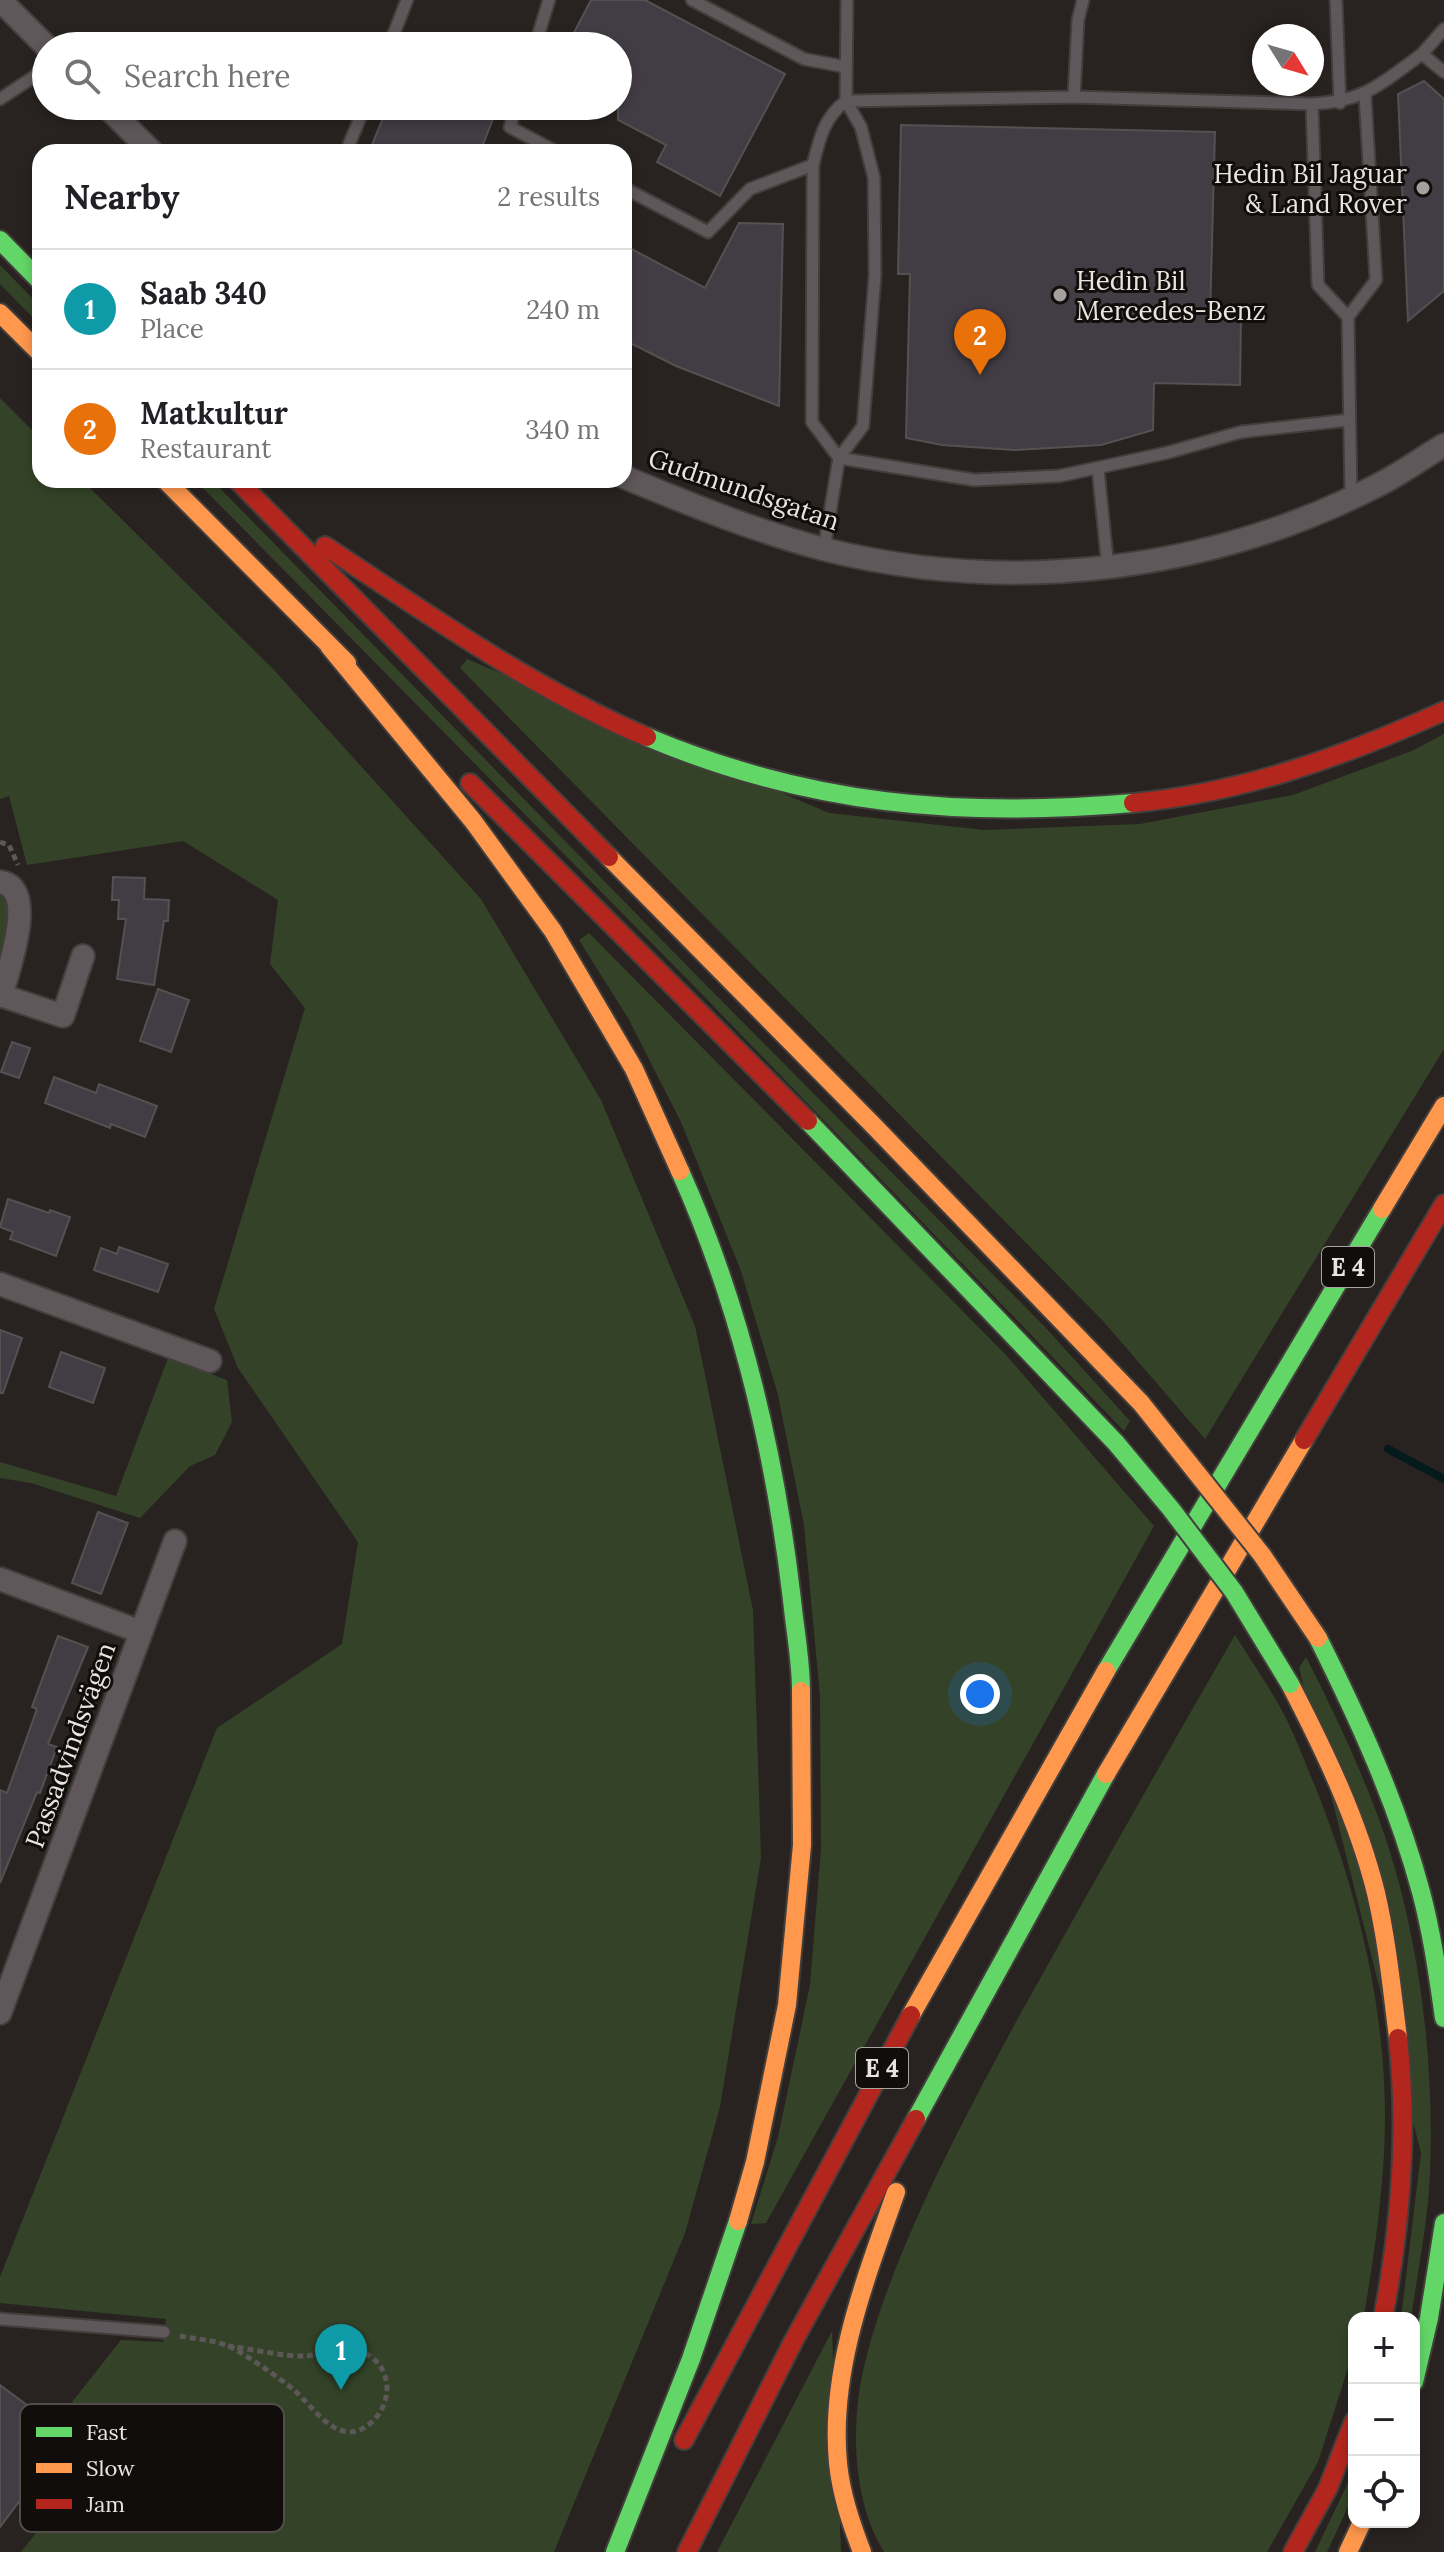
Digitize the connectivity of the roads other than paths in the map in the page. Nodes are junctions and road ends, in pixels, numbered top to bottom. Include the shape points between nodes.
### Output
1 (0, 0) edge
2 (407, 0) edge
3 (549, 0) edge
4 (692, 0) edge
5 (847, 0) edge
6 (1083, 0) edge
7 (1336, 0) edge
8 (1444, 29) edge
9 (32, 32) edge
10 (394, 32) edge
11 (539, 32) edge
12 (1422, 54) junction
13 (846, 67) junction
14 (1444, 72) edge
15 (32, 78) edge
16 (1365, 95) junction
17 (1074, 97) junction
18 (0, 99) edge
19 (846, 101) junction
20 (1340, 103) junction
21 (1312, 104) junction
22 (120, 120) edge
23 (359, 120) edge
24 (512, 120) edge
25 (144, 144) edge
26 (349, 144) edge
27 (542, 144) edge
28 (813, 165) junction
29 (632, 192) edge
30 (0, 240) edge
31 (32, 273) edge
32 (0, 313) edge
33 (1348, 317) junction
34 (32, 345) edge
35 (1349, 420) junction
36 (1444, 445) edge
37 (839, 458) junction
38 (1098, 469) junction
39 (632, 480) edge
40 (173, 488) edge
41 (245, 488) edge
42 (1351, 497) junction
43 (258, 502) junction
44 (824, 549) junction
45 (1108, 568) junction
46 (329, 646) junction
47 (1444, 711) edge
48 (0, 882) edge
49 (83, 956) dead end
50 (0, 995) edge
51 (1444, 1106) edge
52 (1444, 1204) edge
53 (0, 1284) edge
54 (210, 1361) dead end
55 (175, 1541) dead end
56 (0, 1579) edge
57 (141, 1632) junction
58 (0, 2013) edge
59 (1444, 2018) edge
60 (935, 2080) junction
61 (1444, 2223) edge
62 (1384, 2312) edge
63 (0, 2319) edge
64 (164, 2332) road end
65 (1420, 2356) edge
66 (1348, 2436) edge
67 (676, 2454) dead end
68 (662, 2482) dead end
69 (1359, 2528) edge
70 (615, 2552) edge
71 (626, 2552) edge
72 (687, 2552) edge
73 (862, 2552) edge
74 (1293, 2552) edge
75 (1348, 2552) edge

1 - 9 street
2 - 10 lane
3 - 11 lane
4 - 13 lane via 804,59
5 - 13 lane
6 - 17 lane
7 - 20 lane
8 - 12 lane
12 - 14 lane
12 - 16 lane
13 - 19 lane
15 - 18 lane
16 - 20 lane
16 - 33 lane via 1376,280
17 - 19 lane
17 - 21 lane
19 - 28 lane via 832,111
19 - 37 lane via 861,127 874,178 875,275 863,426
20 - 21 lane
21 - 33 lane via 1318,285
22 - 25 street
23 - 26 lane
24 - 27 lane via 510,127
28 - 29 lane via 750,189 708,232
28 - 37 lane via 812,422
30 - 31 highway
32 - 34 highway
33 - 35 lane
35 - 38 lane via 1241,432
35 - 42 lane
36 - 42 street, Gudmundsgatan
37 - 38 lane via 974,480
37 - 44 lane
38 - 45 lane
39 - 44 street, Gudmundsgatan
40 - 46 highway
41 - 43 highway
42 - 45 street, Gudmundsgatan via 1249,537
43 - 47 highway via 503,663 605,719 710,762 818,791 911,805 1121,805 1314,765
43 - 59 highway, bridge via 1141,1403 1262,1555 1318,1638 1387,1788 1431,1934
44 - 45 street, Gudmundsgatan via 936,568 1015,573
46 - 62 highway, bridge via 981,1298 1116,1443 1234,1592 1323,1750 1375,1887 1399,2024 1403,2089 1400,2223
46 - 70 highway via 474,822 553,930 640,1080 712,1248 744,1343 785,1538 805,1772 803,1867 791,1978 756,2160 723,2272
48 - 50 street via 20,898 16,942
49 - 50 street via 63,1016
51 - 67 highway, E 4 via 961,1922
52 - 60 highway, E 4 via 1103,1779
53 - 54 street
55 - 57 street, Passadvindsvägen
56 - 57 street, Passadvindsvägen
57 - 58 street, Passadvindsvägen
60 - 72 highway, E 4
60 - 73 highway via 864,2283 841,2376 839,2478
61 - 65 highway
63 - 64 lane
66 - 74 highway via 1328,2488
68 - 71 highway
69 - 75 highway

